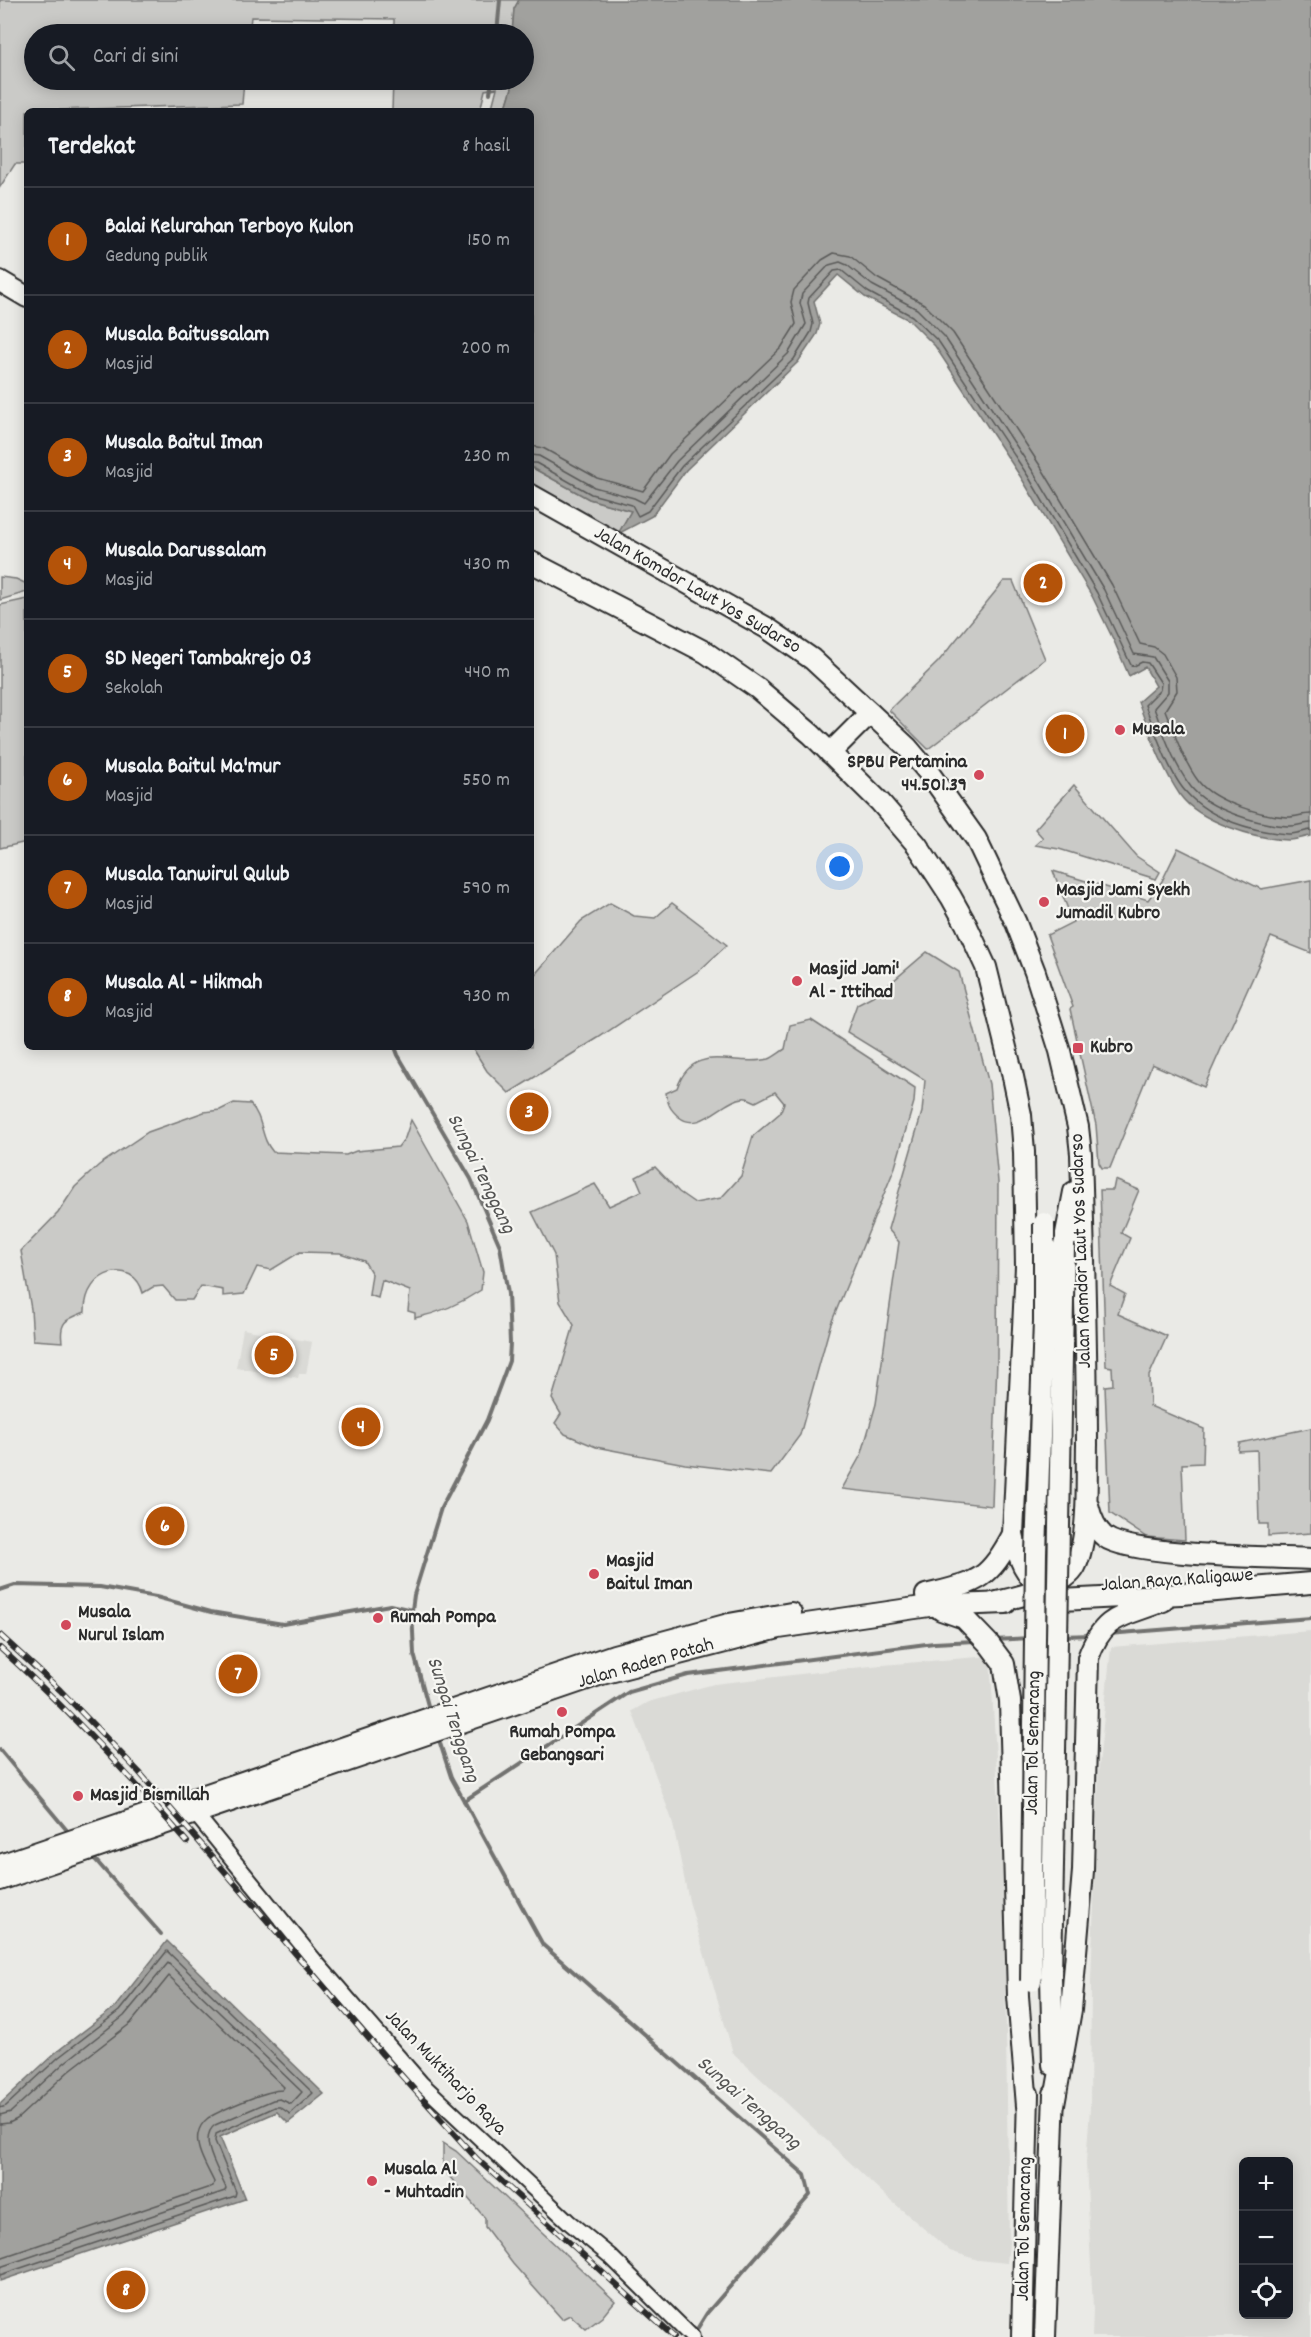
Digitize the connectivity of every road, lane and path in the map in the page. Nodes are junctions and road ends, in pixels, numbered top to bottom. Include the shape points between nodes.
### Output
1 (0, 280) edge
2 (0, 291) edge
3 (24, 295) edge
4 (24, 304) edge
5 (534, 497) edge
6 (534, 564) edge
7 (870, 713) junction
8 (830, 753) junction
9 (1024, 1152) junction
10 (1081, 1154) junction
11 (1086, 1497) junction
12 (1013, 1534) junction
13 (1311, 1547) edge
14 (1240, 1555) junction
15 (1311, 1559) edge
16 (1311, 1571) edge
17 (1311, 1582) edge
18 (1043, 1588) junction
19 (1209, 1591) junction
20 (1311, 1592) edge
21 (1181, 1594) junction
22 (921, 1599) junction
23 (1114, 1599) junction
24 (993, 1603) junction
25 (353, 1752) junction
26 (195, 1813) junction
27 (94, 1841) junction
28 (71, 1849) junction
29 (0, 1865) edge
30 (0, 1880) edge
31 (1041, 1979) junction
32 (1054, 2105) junction
33 (1027, 2106) junction
34 (692, 2337) edge
35 (1022, 2337) edge
36 (1044, 2337) edge

1 - 3 highway
2 - 4 highway
5 - 7 highway, Jalan Komdor Laut Yos Sudarso via 767,628 812,659
6 - 8 highway via 705,652 758,688
7 - 8 highway
7 - 10 highway, Jalan Komdor Laut Yos Sudarso via 929,773 986,856 1016,923 1051,1020 1072,1096
8 - 9 highway via 917,845 966,924 986,967 1010,1061
9 - 12 highway via 1026,1266
9 - 31 highway, Jalan Tol Semarang, bridge via 1044,1222 1036,1553
10 - 11 highway, Jalan Komdor Laut Yos Sudarso
10 - 31 highway, Jalan Tol Semarang, bridge via 1064,1244
11 - 14 highway via 1094,1523 1113,1541 1140,1548
11 - 18 highway, Jalan Komdor Laut Yos Sudarso via 1083,1543 1075,1568 1066,1578
12 - 18 highway via 1025,1571
12 - 22 highway via 1000,1560 984,1576
13 - 14 highway
14 - 15 highway
16 - 18 highway, Jalan Raya Kaligawe via 1170,1583
17 - 19 highway
18 - 22 highway, Jalan Raden Patah
18 - 23 highway
18 - 24 highway
19 - 20 highway via 1247,1596
19 - 21 highway
21 - 23 highway
21 - 32 highway via 1104,1626 1088,1658 1083,1871 1071,2010
22 - 24 highway, Jalan Raden Patah
22 - 25 highway, Jalan Raden Patah via 779,1628 602,1674 462,1714
22 - 33 highway via 964,1618 1004,1664 1010,1701 1018,1996
23 - 24 highway, Jalan Raden Patah
25 - 26 highway, Jalan Raden Patah
25 - 27 highway, Jalan Raden Patah via 160,1809
26 - 27 highway, Jalan Raden Patah
26 - 34 street, Jalan Muktiharjo Raya via 315,1961 422,2083
27 - 28 highway
28 - 29 highway
28 - 30 highway
31 - 32 highway, Jalan Tol Semarang
31 - 33 highway, Jalan Tol Semarang
32 - 36 highway, Jalan Tol Semarang
33 - 35 highway, Jalan Tol Semarang

